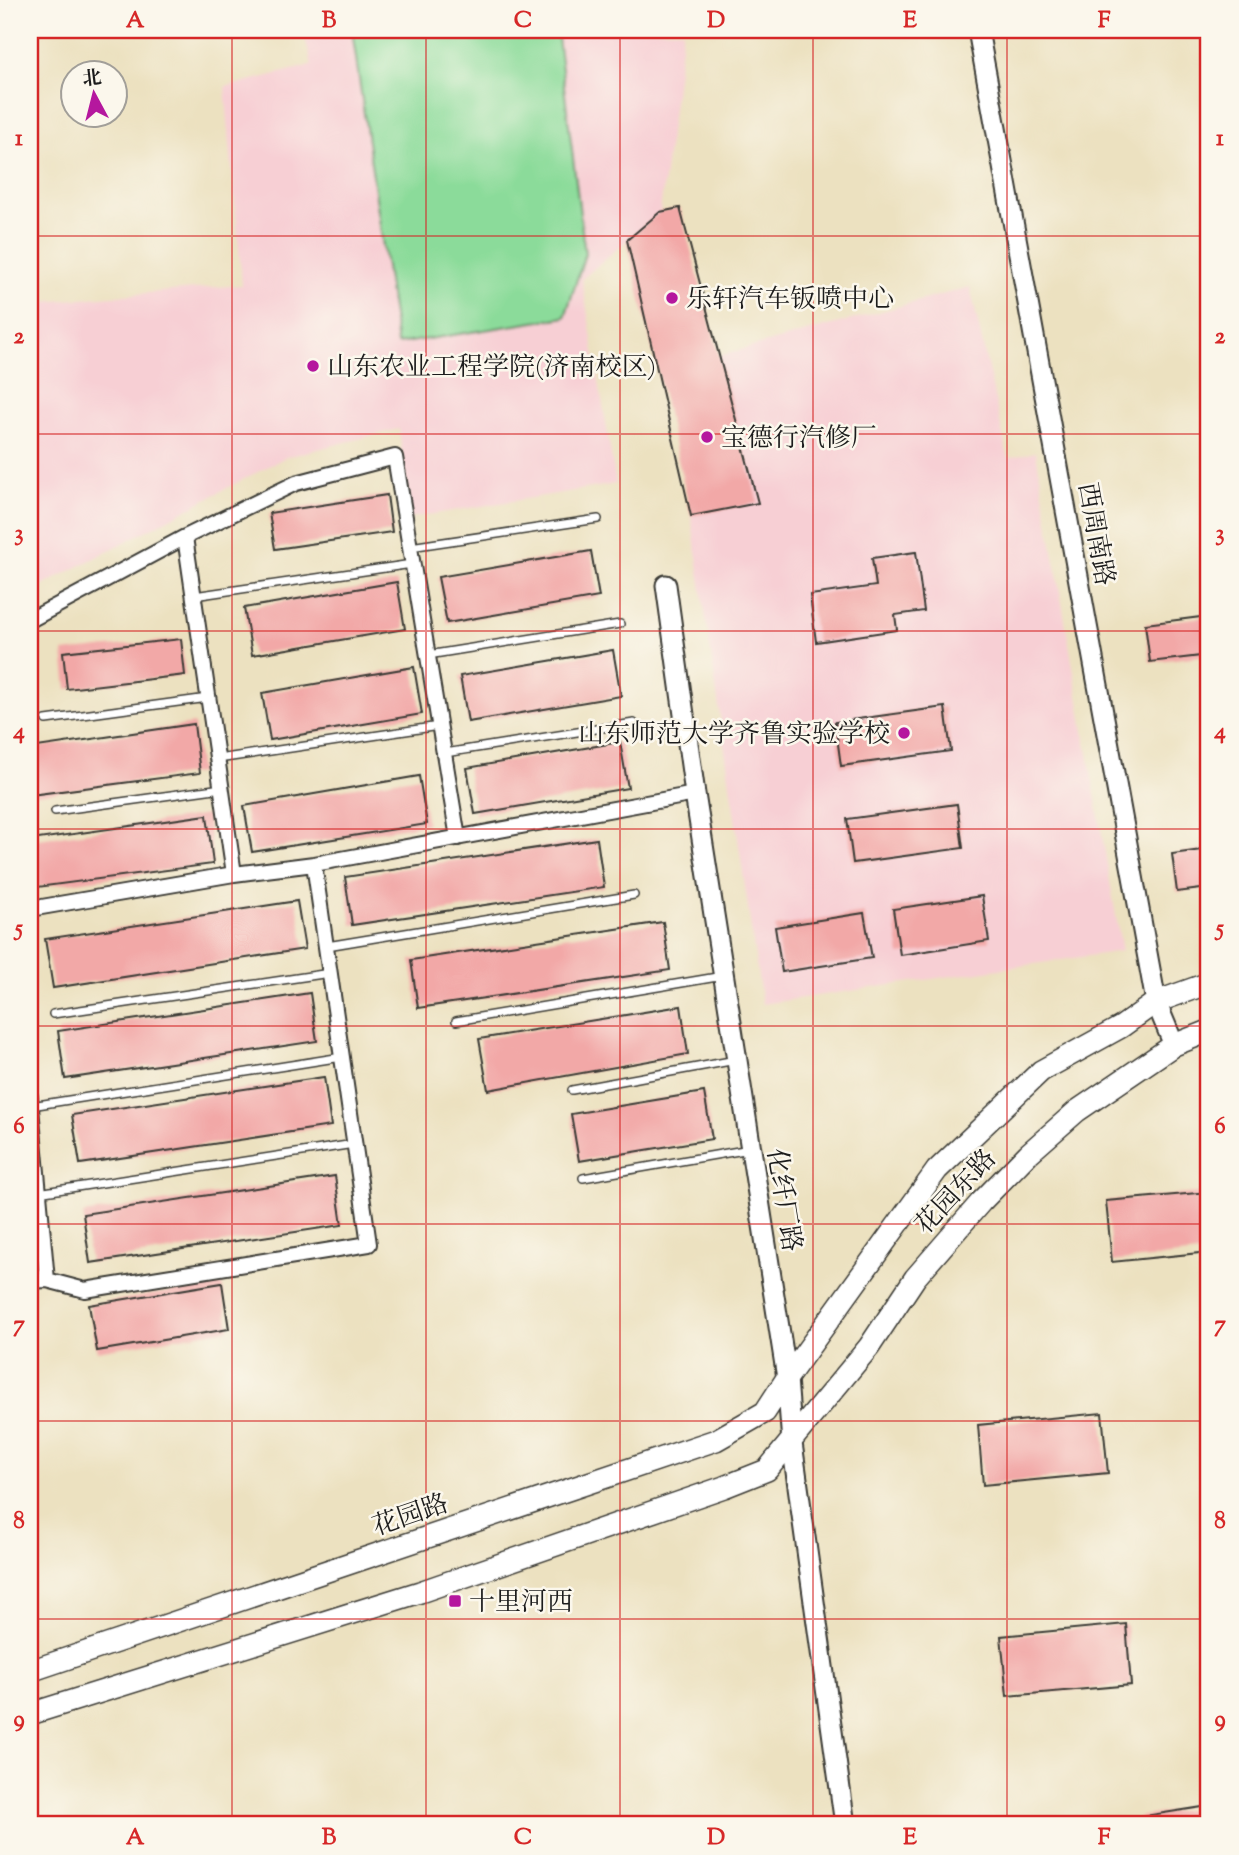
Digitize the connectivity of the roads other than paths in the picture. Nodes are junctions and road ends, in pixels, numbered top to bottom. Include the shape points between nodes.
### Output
1 (978, 30) edge
2 (598, 519) dead end
3 (185, 537) junction
4 (410, 547) junction
5 (413, 564) junction
6 (666, 584) dead end
7 (194, 596) junction
8 (30, 620) edge
9 (620, 624) dead end
10 (428, 655) junction
11 (209, 698) junction
12 (46, 720) dead end
13 (634, 723) dead end
14 (439, 726) junction
15 (444, 754) junction
16 (218, 759) junction
17 (222, 788) junction
18 (695, 794) junction
19 (55, 811) dead end
20 (458, 838) junction
21 (314, 864) junction
22 (234, 874) junction
23 (634, 895) dead end
24 (30, 909) edge
25 (326, 946) junction
26 (330, 973) junction
27 (724, 976) junction
28 (1209, 983) edge
29 (1156, 1002) junction
30 (53, 1014) dead end
31 (456, 1021) dead end
32 (1209, 1031) edge
33 (1174, 1045) junction
34 (342, 1057) junction
35 (737, 1060) junction
36 (572, 1090) dead end
37 (30, 1097) edge
38 (30, 1106) edge
39 (31, 1135) edge
40 (354, 1144) junction
41 (751, 1149) junction
42 (583, 1178) dead end
43 (34, 1184) edge
44 (47, 1280) junction
45 (30, 1281) edge
46 (787, 1378) junction
47 (792, 1443) junction
48 (30, 1671) edge
49 (30, 1714) edge
50 (845, 1825) edge

1 - 29 main road, 西周南路
2 - 4 lane
3 - 4 street via 296,483 395,457
3 - 7 street
3 - 8 street
4 - 5 street
5 - 7 lane
5 - 10 street
6 - 18 main road, 化纤厂路
7 - 11 street
9 - 10 lane
10 - 14 street
11 - 12 lane
11 - 16 street
13 - 15 lane
14 - 15 street
14 - 16 lane
15 - 20 street
16 - 17 street
17 - 19 lane
17 - 22 street
18 - 20 street
18 - 27 main road, 化纤厂路
20 - 21 street
21 - 22 street
21 - 25 street
22 - 24 street
23 - 25 lane
25 - 26 street
26 - 30 lane
26 - 34 street
27 - 31 lane
27 - 35 main road, 化纤厂路
28 - 29 main road, 花园东路
29 - 33 main road, 西周南路
29 - 46 main road, 花园东路 via 1041,1071 937,1170
32 - 33 main road, 花园东路
33 - 47 main road, 花园东路 via 1077,1111 981,1202 915,1278 869,1347
34 - 38 lane
34 - 40 street
35 - 36 lane
35 - 41 main road, 化纤厂路
37 - 38 street
38 - 39 street
39 - 43 street
40 - 43 lane
40 - 44 street via 369,1244 85,1290
41 - 42 lane
41 - 46 main road, 化纤厂路
43 - 44 street
44 - 45 street
46 - 47 main road, 化纤厂路
46 - 48 main road, 花园路 via 765,1412 716,1440
47 - 49 main road via 767,1470 724,1487 420,1592
47 - 50 main road, 化纤厂路

